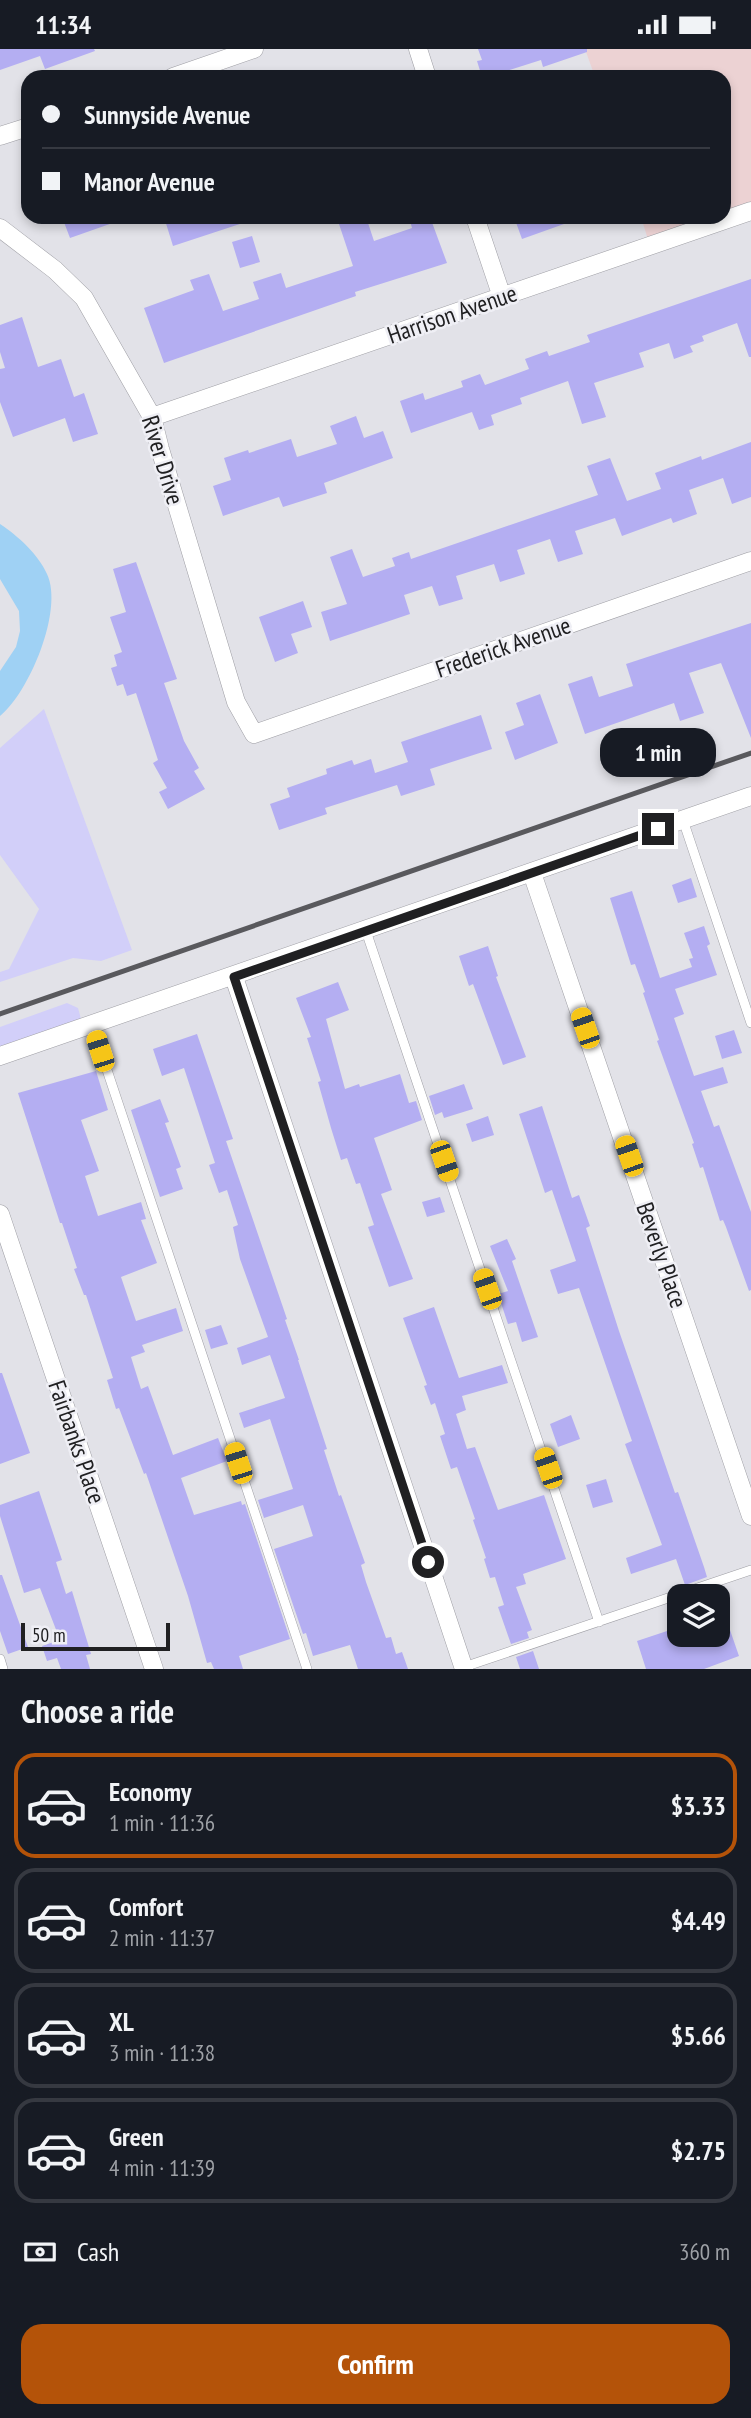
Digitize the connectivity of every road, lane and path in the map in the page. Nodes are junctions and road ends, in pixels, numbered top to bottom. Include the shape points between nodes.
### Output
1 (254, 49) edge
2 (418, 49) edge
3 (193, 70) edge
4 (425, 70) edge
5 (21, 129) edge
6 (0, 136) edge
7 (751, 211) edge
8 (731, 218) edge
9 (477, 224) edge
10 (713, 224) edge
11 (0, 228) edge
12 (502, 297) junction
13 (152, 417) junction
14 (751, 561) edge
15 (254, 734) joint
16 (751, 796) edge
17 (683, 820) junction
18 (533, 873) junction
19 (366, 931) junction
20 (234, 977) junction
21 (751, 1023) edge
22 (92, 1025) junction
23 (0, 1056) edge
24 (0, 1214) edge
25 (751, 1517) edge
26 (751, 1570) edge
27 (599, 1622) junction
28 (0, 1659) edge
29 (4, 1669) edge
30 (154, 1669) edge
31 (307, 1669) edge
32 (462, 1669) edge

1 - 3 street
2 - 4 street
5 - 6 street
7 - 8 street, Harrison Avenue
9 - 12 street
10 - 12 street, Harrison Avenue
11 - 13 street, River Drive via 84,298
12 - 13 street, Harrison Avenue
13 - 15 street, River Drive via 236,702
14 - 15 street, Frederick Avenue
16 - 17 street
17 - 18 street
17 - 21 lane
18 - 19 street
18 - 25 street, Beverly Place
19 - 20 street
19 - 27 lane
20 - 22 street
20 - 32 street
22 - 23 street
22 - 31 lane
24 - 30 street, Fairbanks Place
26 - 27 lane
27 - 32 lane
28 - 29 lane

